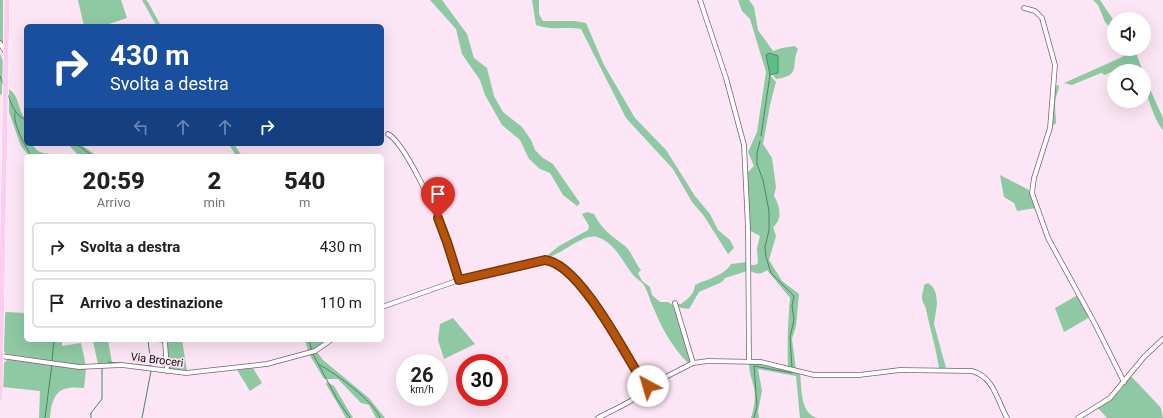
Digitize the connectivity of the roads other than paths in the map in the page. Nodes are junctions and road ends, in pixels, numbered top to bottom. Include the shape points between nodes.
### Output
1 (7, 0) edge
2 (700, 0) edge
3 (1024, 8) dead end
4 (0, 43) edge
5 (6, 54) junction
6 (388, 134) dead end
7 (459, 280) junction
8 (675, 303) dead end
9 (384, 306) edge
10 (1163, 339) edge
11 (165, 342) edge
12 (328, 342) edge
13 (1, 356) edge
14 (749, 361) junction
15 (693, 363) junction
16 (167, 371) junction
17 (1124, 382) junction
18 (648, 386) junction
19 (0, 398) edge
20 (598, 418) edge
21 (1007, 418) edge
22 (1078, 418) edge

1 - 5 main road
2 - 14 street via 726,78 744,145 748,229
3 - 17 street via 1035,11 1042,18 1055,70 1050,128 1034,178 1032,193 1048,238
4 - 5 street
5 - 13 main road
6 - 7 street via 397,141 444,231
7 - 9 street
7 - 18 street via 545,260 558,263 587,294 644,384
8 - 15 street
10 - 17 street
11 - 16 street
12 - 16 street, Via Broceri via 312,352 267,364 186,373
13 - 16 street, Via Broceri via 79,367 122,365
13 - 19 main road
14 - 15 street
14 - 21 street via 774,364 814,375 859,375 900,370 972,371 989,381
15 - 18 street
17 - 22 street via 1110,398
18 - 20 street via 622,406

